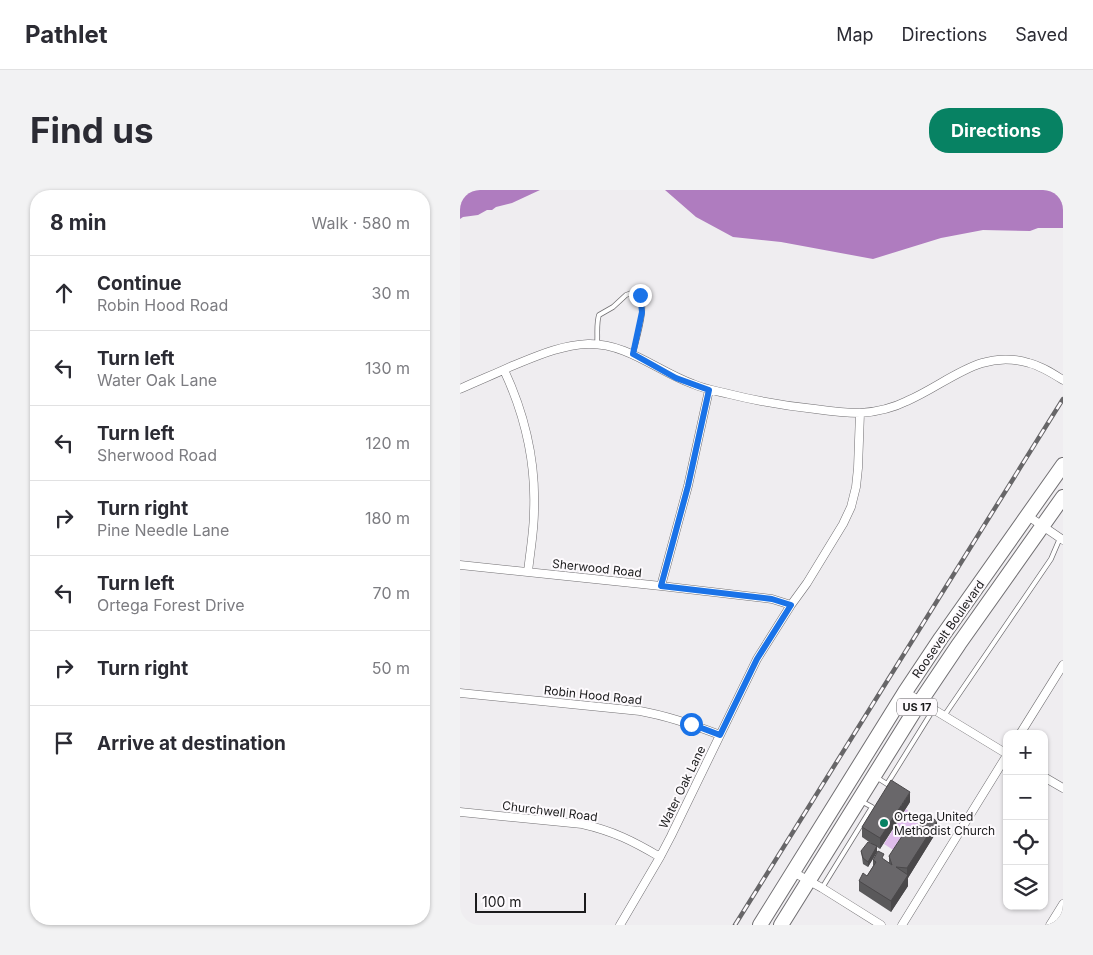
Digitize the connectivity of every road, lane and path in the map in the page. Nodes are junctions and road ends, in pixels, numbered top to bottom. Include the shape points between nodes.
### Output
1 (597, 345) junction
2 (633, 354) junction
3 (504, 370) junction
4 (1063, 380) edge
5 (460, 389) edge
6 (709, 390) junction
7 (860, 413) junction
8 (1063, 465) edge
9 (1063, 497) edge
10 (1028, 516) junction
11 (1043, 526) junction
12 (1061, 539) edge
13 (460, 565) edge
14 (528, 572) junction
15 (661, 586) junction
16 (791, 605) junction
17 (1063, 665) edge
18 (905, 692) junction
19 (460, 693) edge
20 (920, 702) junction
21 (933, 710) junction
22 (944, 716) junction
23 (1022, 730) edge
24 (720, 735) junction
25 (1003, 753) edge
26 (1003, 761) edge
27 (874, 776) junction
28 (1048, 779) edge
29 (1063, 788) edge
30 (859, 800) junction
31 (460, 812) edge
32 (660, 857) junction
33 (793, 872) junction
34 (808, 881) junction
35 (822, 888) junction
36 (1063, 904) edge
37 (620, 925) edge
38 (760, 925) edge
39 (781, 925) edge
40 (881, 925) edge
41 (902, 925) edge
42 (1050, 925) edge

1 - 2 street
1 - 2 lane via 599,315 636,291 640,295 642,312
1 - 3 street via 551,351
2 - 6 street via 676,378
3 - 5 street
3 - 14 street via 528,434 534,474
4 - 7 street via 1031,363 989,360 897,406
6 - 7 street via 780,405
6 - 15 street
7 - 16 street, Water Oak Lane via 858,468 851,507
8 - 10 highway, Roosevelt Boulevard / US 17
9 - 11 highway, Roosevelt Boulevard / US 17
10 - 11 street
10 - 18 highway, Roosevelt Boulevard / US 17
11 - 12 street
11 - 20 highway, Roosevelt Boulevard / US 17
12 - 22 lane via 1051,559
13 - 14 street, Sherwood Road
14 - 15 street, Sherwood Road
15 - 16 street, Sherwood Road via 772,599
16 - 24 street, Water Oak Lane via 757,659
17 - 23 street
18 - 20 street
18 - 33 highway, Roosevelt Boulevard / US 17
19 - 24 street, Robin Hood Road via 640,711 668,716
20 - 21 street
20 - 27 highway, Roosevelt Boulevard / US 17
21 - 22 street
21 - 27 lane via 887,784
22 - 25 street
24 - 32 street, Water Oak Lane
26 - 41 street
27 - 30 highway, Roosevelt Boulevard / US 17
28 - 29 street
30 - 34 highway, Roosevelt Boulevard / US 17
30 - 35 lane via 872,807
31 - 32 street, Churchwell Road via 582,824 616,833
32 - 37 street, Water Oak Lane
33 - 34 street
33 - 38 highway, Roosevelt Boulevard / US 17
34 - 35 street
34 - 39 highway, Roosevelt Boulevard / US 17
35 - 40 street
36 - 42 street

